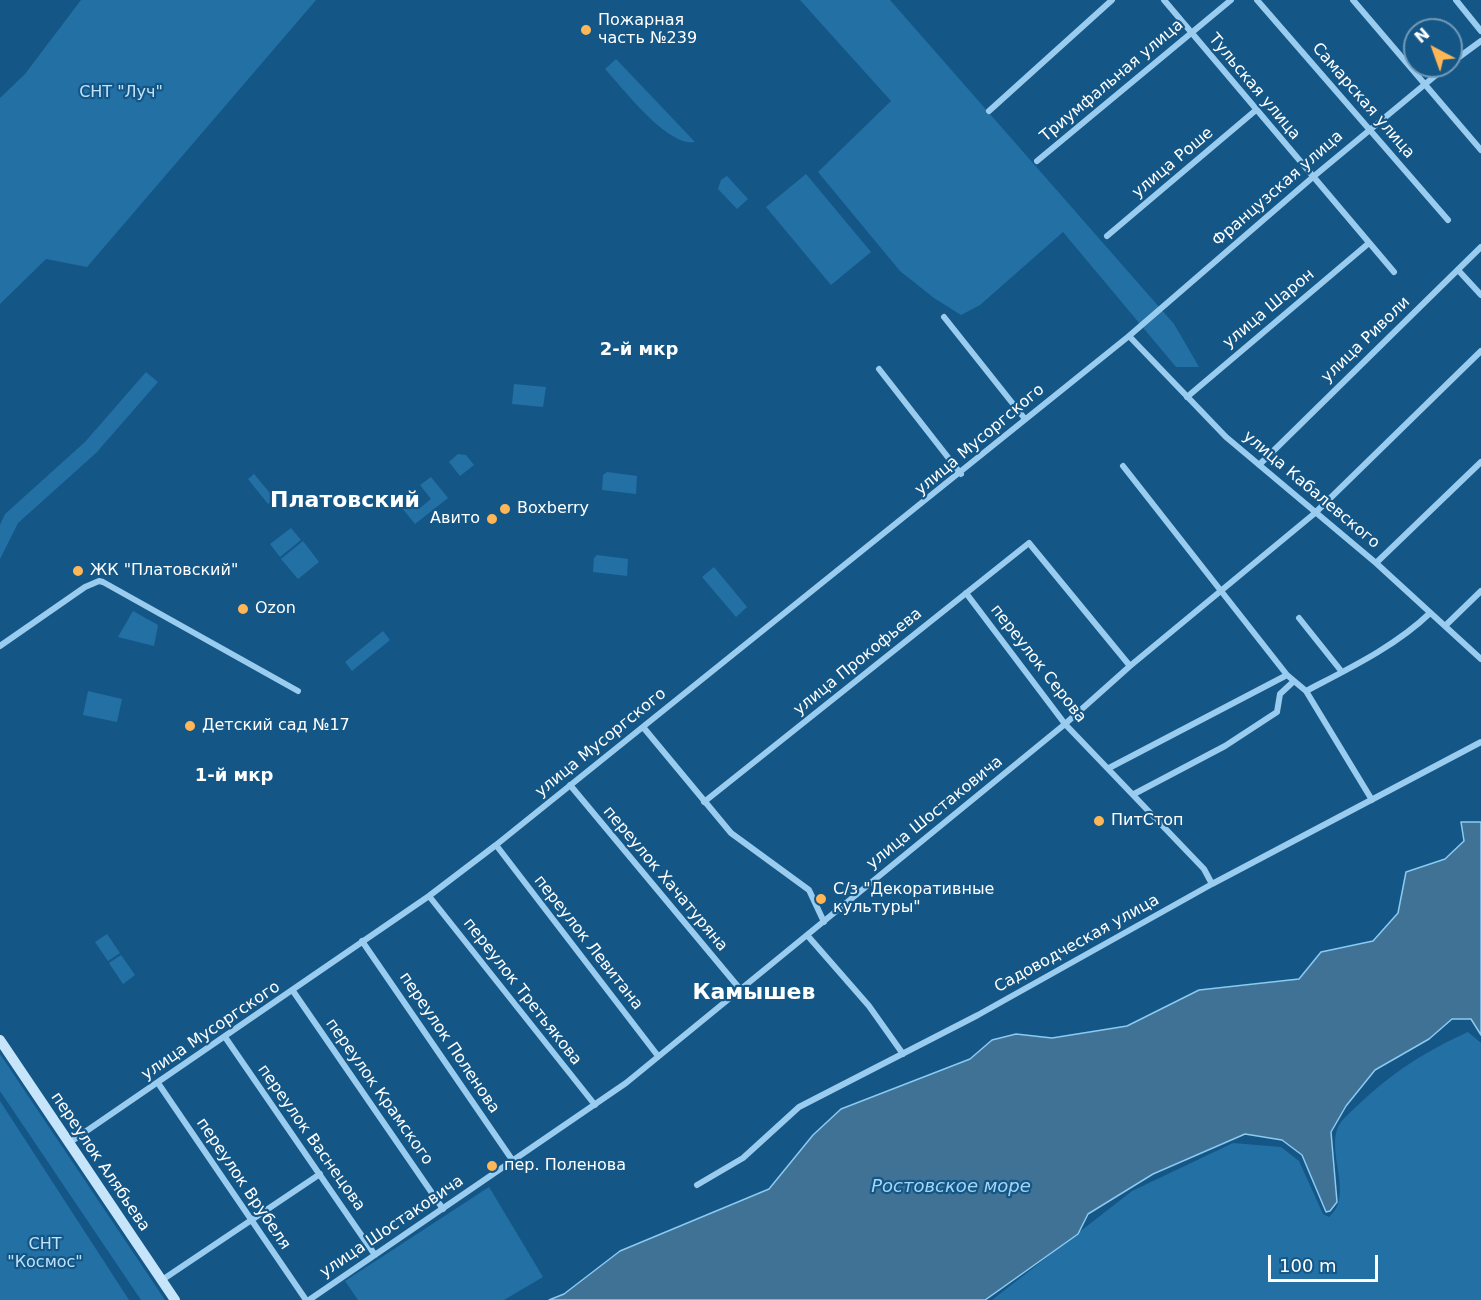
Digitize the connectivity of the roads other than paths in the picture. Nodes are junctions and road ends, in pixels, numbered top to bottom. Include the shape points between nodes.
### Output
1 (1112, 0) edge
2 (1164, 0) edge
3 (1231, 0) edge
4 (1257, 0) edge
5 (1353, 0) edge
6 (1456, 0) edge
7 (1481, 31) edge
8 (1191, 34) junction
9 (1481, 41) edge
10 (1463, 54) edge
11 (1431, 78) edge
12 (1424, 83) junction
13 (1256, 110) junction
14 (989, 111) dead end
15 (1370, 129) junction
16 (1481, 150) edge
17 (1037, 160) dead end
18 (1313, 177) junction
19 (1448, 220) dead end
20 (1107, 236) dead end
21 (1369, 243) junction
22 (1481, 247) edge
23 (1458, 270) junction
24 (1394, 272) dead end
25 (1481, 295) edge
26 (944, 317) dead end
27 (1129, 336) junction
28 (1481, 351) edge
29 (879, 369) dead end
30 (1187, 396) junction
31 (1025, 419) junction
32 (1481, 462) edge
33 (1259, 465) junction
34 (1123, 466) dead end
35 (960, 474) junction
36 (1315, 513) junction
37 (1379, 560) junction
38 (1220, 591) junction
39 (1481, 591) edge
40 (966, 593) junction
41 (1430, 613) junction
42 (1299, 618) dead end
43 (1445, 626) junction
44 (0, 646) edge
45 (1481, 659) edge
46 (1130, 666) junction
47 (1342, 672) junction
48 (1287, 675) junction
49 (1294, 681) junction
50 (298, 691) dead end
51 (1306, 691) junction
52 (1065, 724) junction
53 (643, 727) junction
54 (1481, 742) edge
55 (1109, 768) junction
56 (570, 785) junction
57 (1134, 794) junction
58 (1372, 800) junction
59 (704, 802) junction
60 (496, 845) junction
61 (1212, 884) junction
62 (429, 896) junction
63 (824, 922) junction
64 (807, 935) junction
65 (362, 941) junction
66 (740, 989) junction
67 (293, 990) junction
68 (225, 1037) junction
69 (0, 1040) edge
70 (903, 1054) junction
71 (658, 1056) junction
72 (158, 1083) junction
73 (595, 1105) junction
74 (68, 1143) junction
75 (513, 1161) junction
76 (320, 1174) junction
77 (696, 1185) dead end
78 (443, 1209) junction
79 (252, 1221) junction
80 (375, 1255) junction
81 (162, 1280) junction
82 (175, 1300) edge
83 (308, 1300) edge

1 - 14 street
2 - 8 street, Тульская улица
3 - 8 street, Триумфальная улица
4 - 15 street, Самарская улица
5 - 12 street
6 - 7 street
8 - 13 street, Тульская улица
8 - 17 street, Триумфальная улица
9 - 10 street
11 - 12 street, Французская улица
12 - 15 street, Французская улица
12 - 16 street
13 - 18 street, Тульская улица
13 - 20 street, улица Роше
15 - 18 street, Французская улица
15 - 19 street, Самарская улица
18 - 21 street, Тульская улица
18 - 27 street, Французская улица
21 - 24 street, Тульская улица
21 - 30 street, улица Шарон
22 - 23 street, улица Риволи
23 - 25 street
23 - 33 street, улица Риволи
26 - 31 street
27 - 30 street, улица Кабалевского
27 - 31 street, улица Мусоргского
28 - 36 street, улица Шостаковича
29 - 35 street
30 - 33 street, улица Кабалевского
31 - 35 street, улица Мусоргского
32 - 37 street
33 - 36 street, улица Кабалевского
34 - 38 street
35 - 53 street, улица Мусоргского
36 - 37 street, улица Кабалевского
36 - 38 street, улица Шостаковича
37 - 41 street, улица Кабалевского
38 - 46 street, улица Шостаковича
38 - 48 street
39 - 43 street
40 - 46 street, улица Прокофьева via 1029,543
40 - 52 street, переулок Серова
40 - 59 street, улица Прокофьева
41 - 43 street, улица Кабалевского
41 - 47 street
42 - 47 street
43 - 45 street, улица Кабалевского
44 - 50 street via 99,581
46 - 52 street, улица Шостаковича
47 - 51 street
48 - 49 street
48 - 55 street
49 - 51 street
49 - 57 street via 1280,694 1276,712 1252,730
51 - 58 street
52 - 55 street, переулок Серова
52 - 63 street, улица Шостаковича
53 - 56 street, улица Мусоргского
53 - 59 street
54 - 58 street, Садоводческая улица
55 - 57 street, переулок Серова
56 - 60 street, улица Мусоргского
56 - 66 street, переулок Хачатуряна
57 - 61 street, переулок Серова via 1204,869
58 - 61 street, Садоводческая улица
59 - 63 street via 731,833 809,890
60 - 62 street, улица Мусоргского
60 - 71 street, переулок Левитана
61 - 70 street, Садоводческая улица
62 - 65 street, улица Мусоргского
62 - 73 street, переулок Третьякова
63 - 64 street, улица Шостаковича
64 - 66 street, улица Шостаковича
64 - 70 street via 869,1006
65 - 67 street, улица Мусоргского
65 - 75 street, переулок Поленова
66 - 71 street, улица Шостаковича
67 - 68 street, улица Мусоргского
67 - 78 street, переулок Крамского
68 - 72 street, улица Мусоргского
68 - 76 street, переулок Васнецова
69 - 74 main road, переулок Алябьева
70 - 77 street, Садоводческая улица via 799,1107 743,1158
71 - 73 street, улица Шостаковича
72 - 74 street, улица Мусоргского
72 - 79 street, переулок Врубеля
73 - 75 street, улица Шостаковича
74 - 81 main road, переулок Алябьева
75 - 78 street, улица Шостаковича
76 - 79 street
76 - 80 street, переулок Васнецова
78 - 80 street, улица Шостаковича
79 - 81 street
79 - 83 street, переулок Врубеля
80 - 83 street, улица Шостаковича
81 - 82 main road, переулок Алябьева

